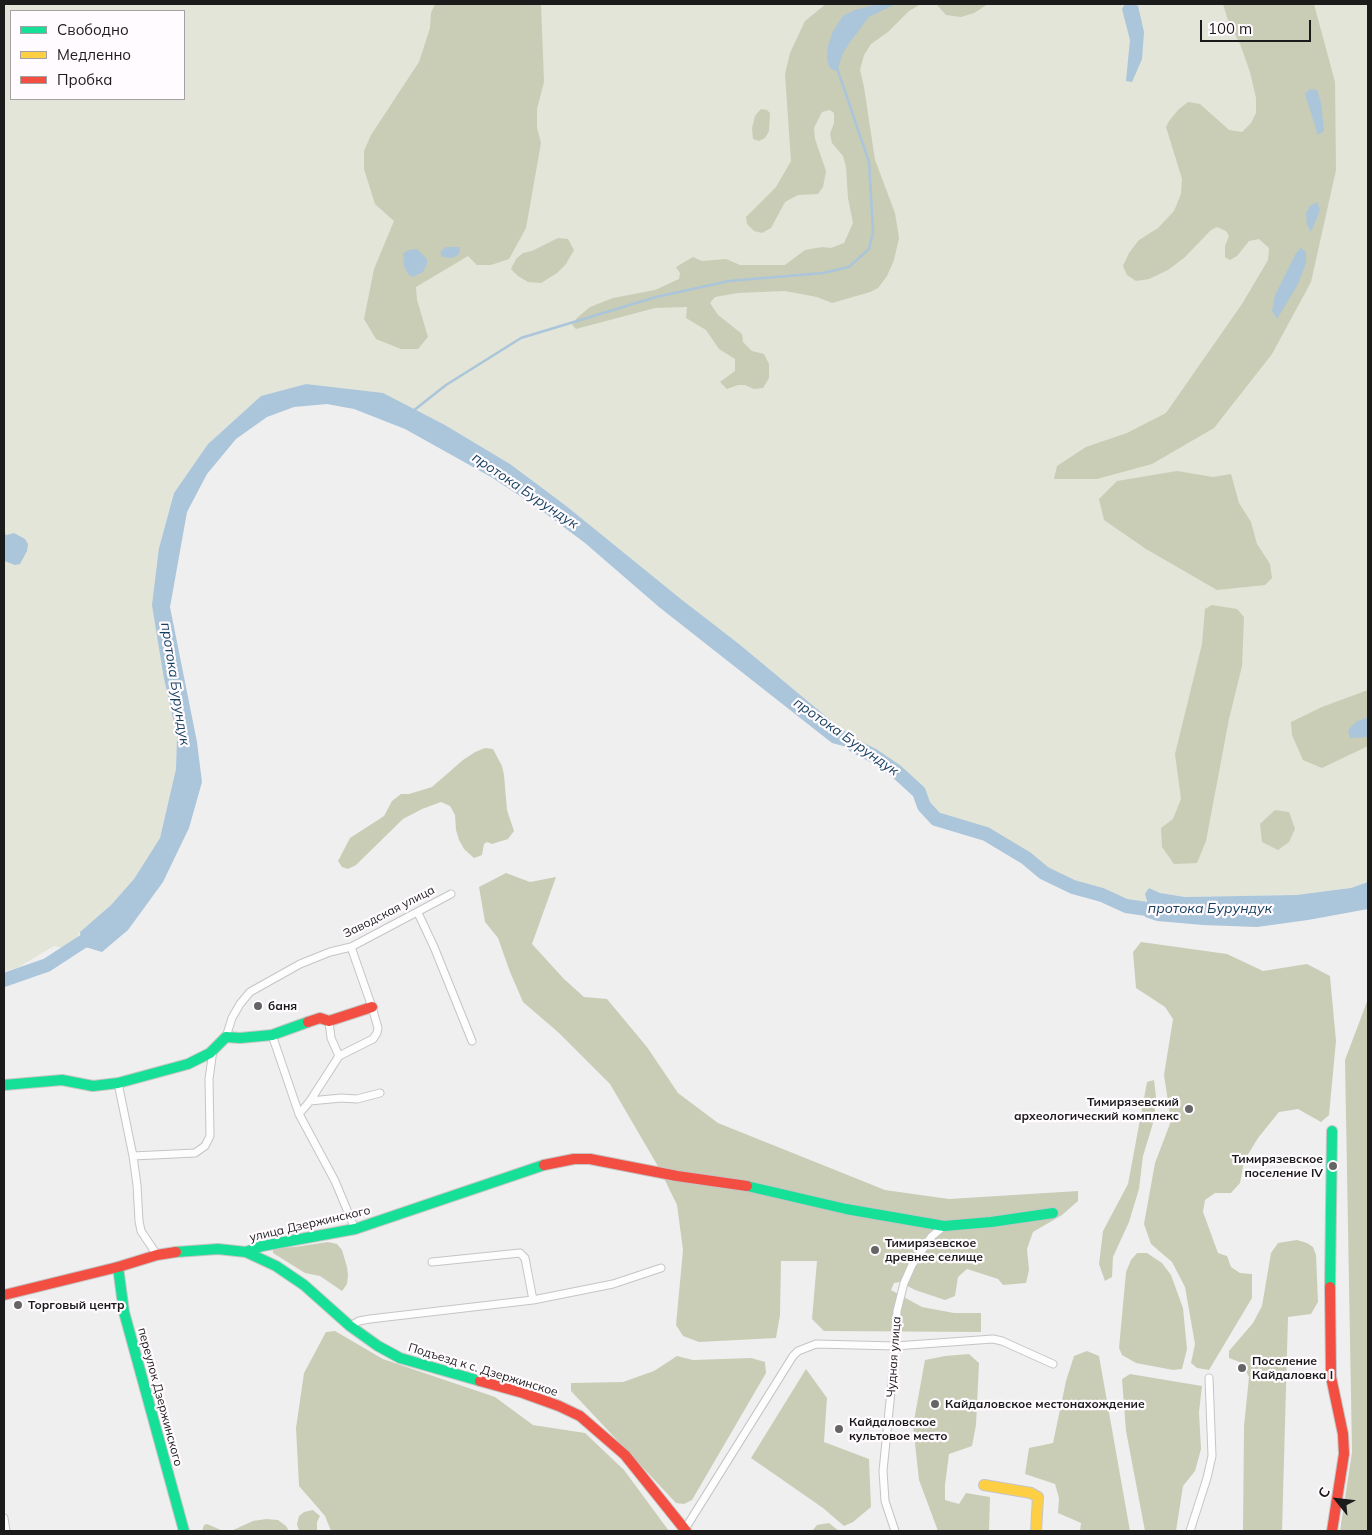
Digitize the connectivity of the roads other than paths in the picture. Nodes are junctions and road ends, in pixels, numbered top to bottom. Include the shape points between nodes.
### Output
1 (451, 894) dead end
2 (418, 913) junction
3 (351, 946) junction
4 (372, 1007) junction
5 (329, 1021) junction
6 (272, 1036) junction
7 (226, 1037) junction
8 (472, 1042) dead end
9 (213, 1049) junction
10 (339, 1056) junction
11 (118, 1083) junction
12 (4, 1086) edge
13 (380, 1093) dead end
14 (310, 1101) junction
15 (299, 1114) junction
16 (1332, 1131) dead end
17 (133, 1156) junction
18 (1053, 1213) dead end
19 (944, 1226) junction
20 (355, 1229) junction
21 (246, 1252) junction
22 (157, 1255) junction
23 (432, 1262) dead end
24 (118, 1267) junction
25 (660, 1268) dead end
26 (4, 1295) edge
27 (533, 1300) junction
28 (350, 1326) junction
29 (895, 1346) junction
30 (1053, 1364) dead end
31 (1209, 1378) dead end
32 (984, 1485) dead end
33 (4, 1518) edge
34 (685, 1530) edge
35 (6, 1531) edge
36 (184, 1531) edge
37 (896, 1531) edge
38 (1036, 1531) edge
39 (1190, 1531) edge
40 (1332, 1531) edge

1 - 2 street, Заводская улица
2 - 3 street, Заводская улица
2 - 8 street
3 - 4 street
3 - 7 street, Заводская улица via 300,964 250,992 232,1018
4 - 5 street
4 - 10 street via 378,1028 374,1039
5 - 6 street via 320,1018
5 - 10 street via 330,1038
6 - 7 street
6 - 15 street
7 - 9 street, Заводская улица
9 - 11 street, Заводская улица via 188,1064
9 - 17 street via 209,1079 210,1136 205,1146 195,1153
10 - 14 street
11 - 12 street, Заводская улица via 93,1086 62,1080
11 - 17 street
13 - 14 street via 357,1099
14 - 15 street
15 - 20 street via 335,1182
16 - 40 street via 1331,1377 1344,1454
17 - 22 street via 138,1221
18 - 19 street, улица Дзержинского
19 - 20 street, улица Дзержинского via 846,1209 758,1186 574,1159 559,1160
19 - 29 street, Чудная улица via 921,1250 904,1282 897,1311
20 - 21 street, улица Дзержинского via 262,1246
21 - 22 street, улица Дзержинского via 218,1249
21 - 28 street, Подъезд к с. Дзержинское via 276,1266 304,1285
22 - 24 street, улица Дзержинского
23 - 27 street via 520,1253 526,1258
24 - 26 street, улица Дзержинского
24 - 36 street, переулок Дзержинского via 124,1312
25 - 27 street via 613,1284
27 - 28 street via 370,1319
28 - 34 street, Подъезд к с. Дзержинское via 400,1358 538,1398 580,1416 625,1455
29 - 30 street via 992,1338
29 - 34 street via 816,1344 798,1351
29 - 37 street, Чудная улица via 883,1471 885,1501
31 - 39 street via 1212,1456
32 - 38 street via 1038,1497
33 - 35 street

